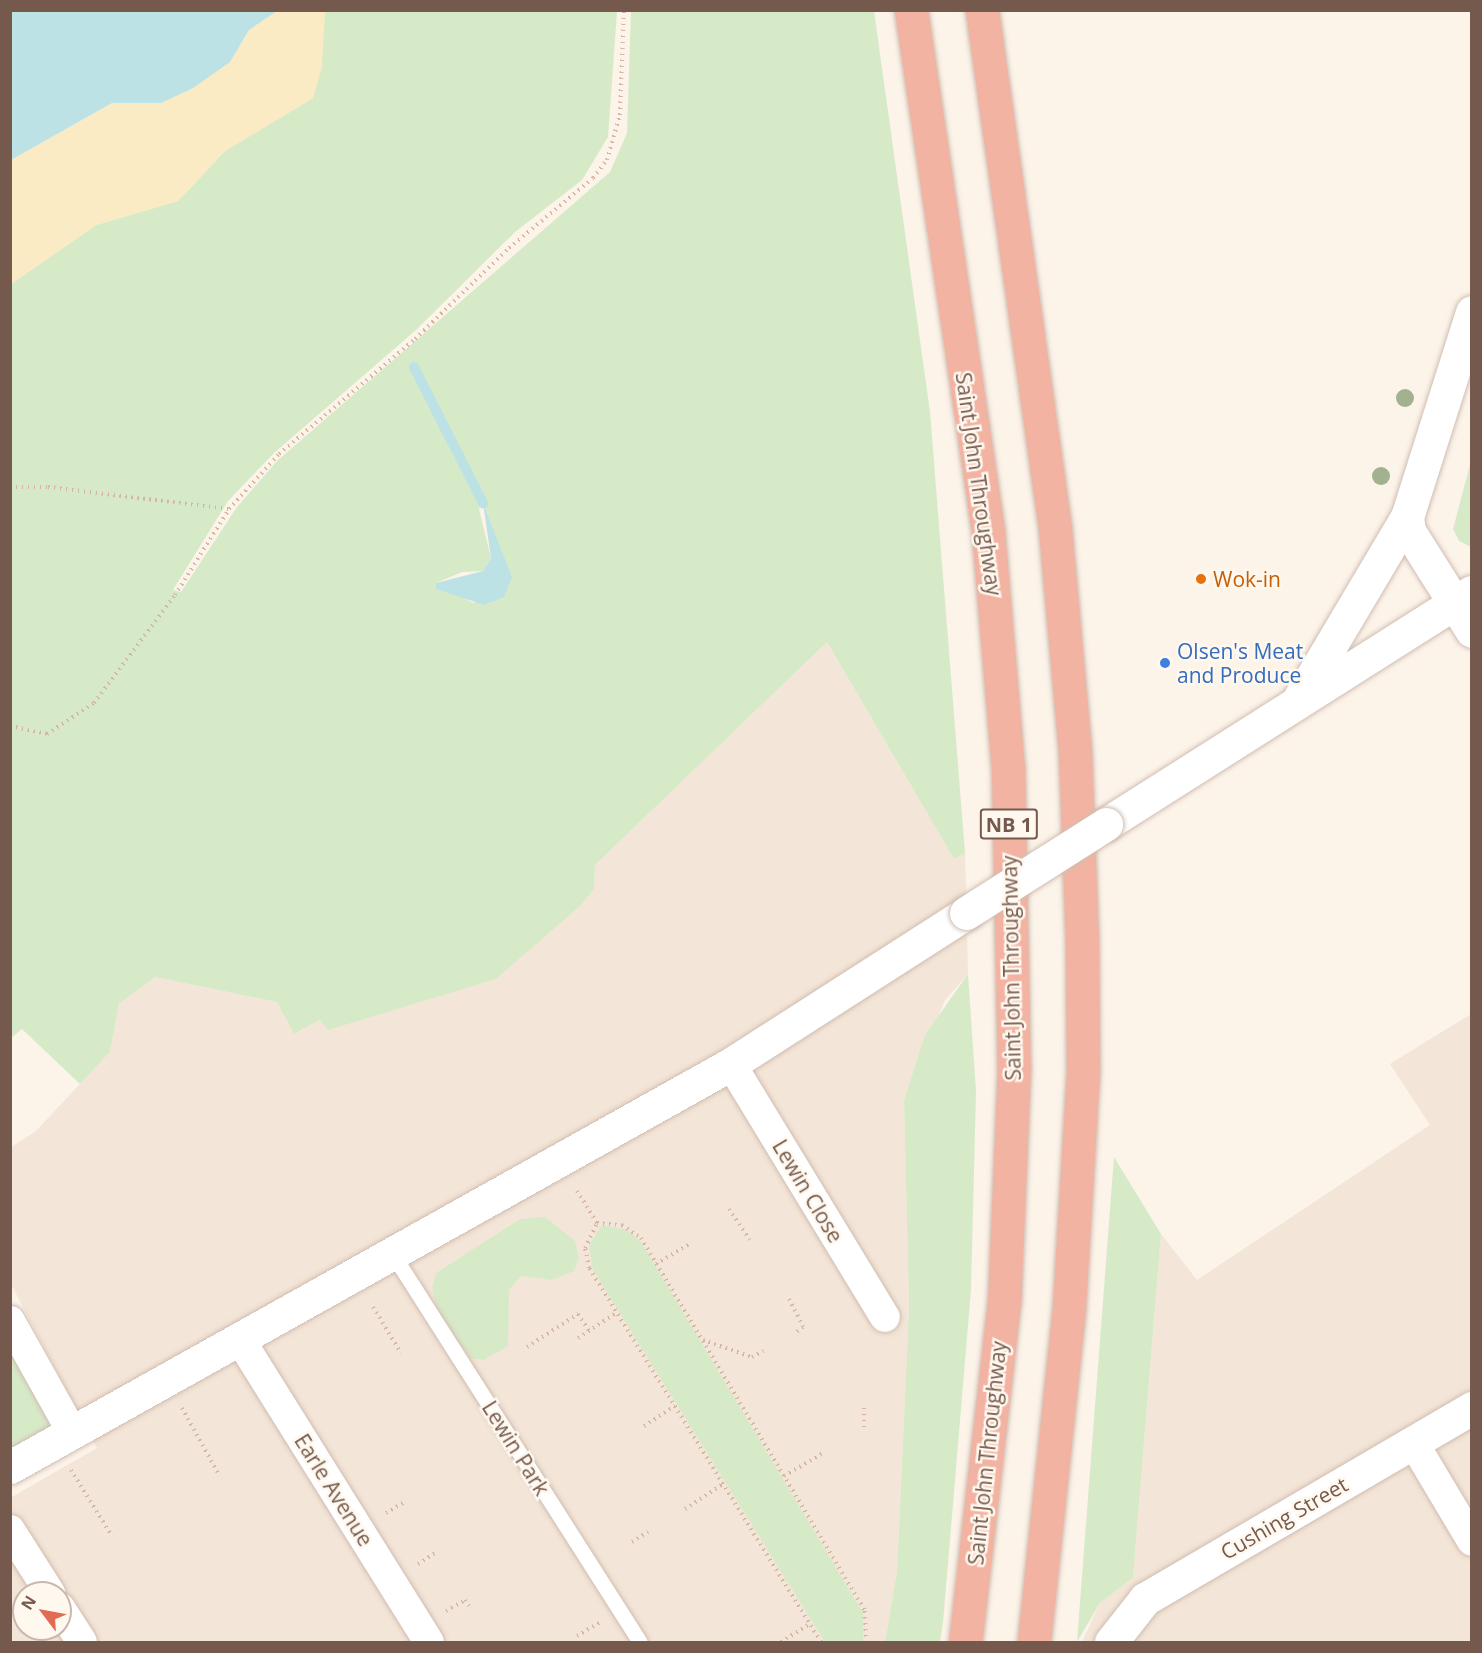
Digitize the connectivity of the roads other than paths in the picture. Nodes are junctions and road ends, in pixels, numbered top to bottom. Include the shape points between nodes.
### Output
1 (911, 10) edge
2 (982, 10) edge
3 (1472, 312) edge
4 (1407, 517) junction
5 (1462, 597) edge
6 (1472, 631) edge
7 (1297, 702) junction
8 (731, 1064) junction
9 (392, 1253) junction
10 (885, 1317) dead end
11 (10, 1321) edge
12 (239, 1338) junction
13 (1472, 1408) edge
14 (63, 1437) junction
15 (1413, 1442) junction
16 (10, 1467) edge
17 (10, 1530) edge
18 (1472, 1541) edge
19 (42, 1581) edge
20 (72, 1627) edge
21 (82, 1642) edge
22 (429, 1642) edge
23 (640, 1642) edge
24 (966, 1642) edge
25 (1034, 1642) edge
26 (1111, 1642) edge

1 - 24 highway, Saint John Throughway / NB 1 via 988,531 1008,767 1014,1067 1004,1302
2 - 25 highway via 1055,528 1075,752 1081,918 1083,1071 1069,1308
3 - 4 street
4 - 5 street via 1409,531
4 - 7 street
5 - 6 street
5 - 7 street
7 - 8 street, bridge
8 - 9 street
8 - 10 street, Lewin Close
9 - 12 street
9 - 23 lane, Lewin Park
11 - 14 street
12 - 14 street
12 - 22 street, Earle Avenue
13 - 15 street, Cushing Street
14 - 16 street
15 - 18 street
15 - 26 street, Cushing Street via 1145,1599
17 - 19 street
20 - 21 street

